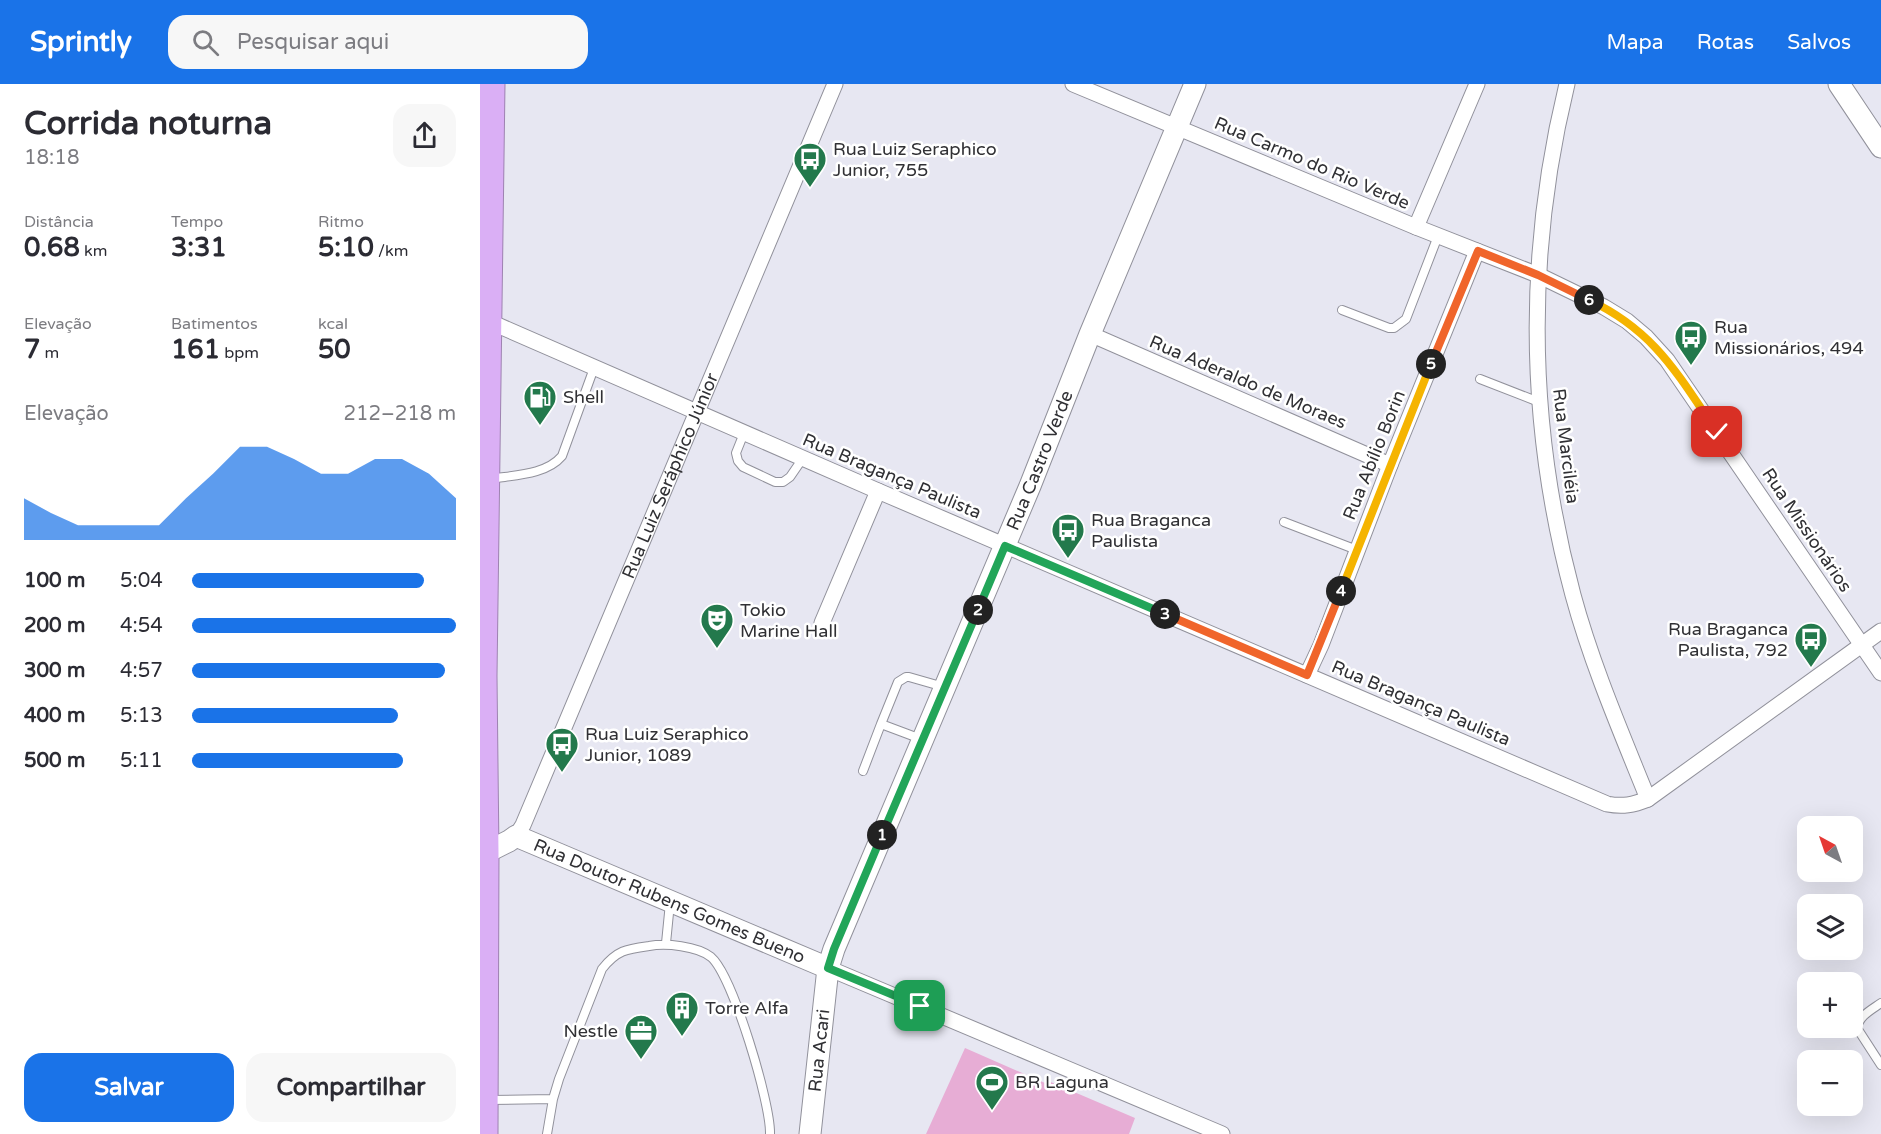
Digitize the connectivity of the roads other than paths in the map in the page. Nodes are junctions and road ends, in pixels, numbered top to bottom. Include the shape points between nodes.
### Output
1 (491, 84) edge
2 (835, 84) edge
3 (1073, 84) edge
4 (1195, 84) edge
5 (1477, 84) edge
6 (1567, 84) edge
7 (1839, 84) edge
8 (1178, 127) junction
9 (1881, 147) edge
10 (1416, 227) junction
11 (1438, 236) junction
12 (1478, 251) junction
13 (1538, 275) junction
14 (1342, 310) dead end
15 (488, 321) junction
16 (1090, 334) junction
17 (594, 368) junction
18 (1480, 379) dead end
19 (1539, 402) junction
20 (696, 412) junction
21 (744, 433) junction
22 (802, 458) junction
23 (1390, 465) junction
24 (485, 480) junction
25 (878, 491) junction
26 (1284, 522) dead end
27 (1005, 546) junction
28 (1357, 550) junction
29 (822, 623) dead end
30 (1881, 631) edge
31 (1862, 645) junction
32 (1881, 673) edge
33 (1307, 675) junction
34 (482, 679) edge
35 (946, 687) junction
36 (880, 724) junction
37 (922, 739) junction
38 (863, 771) dead end
39 (1648, 799) junction
40 (516, 836) junction
41 (485, 853) junction
42 (670, 901) junction
43 (666, 943) junction
44 (828, 968) junction
45 (1881, 1004) edge
46 (1881, 1065) edge
47 (553, 1099) junction
48 (484, 1100) junction
49 (484, 1134) edge
50 (547, 1134) edge
51 (770, 1134) edge
52 (810, 1134) edge
53 (1222, 1134) edge

1 - 15 highway
2 - 20 street, Rua Luiz Seráphico Júnior
3 - 8 street, Rua Carmo do Rio Verde
4 - 8 street, Rua Castro Verde
5 - 10 street
6 - 13 street, Rua Marciléia via 1551,166
7 - 9 street
8 - 10 street, Rua Carmo do Rio Verde
8 - 16 street, Rua Castro Verde
10 - 11 street, Rua Carmo do Rio Verde
11 - 12 street, Rua Carmo do Rio Verde
11 - 14 lane via 1403,323 1389,328
12 - 13 street, Rua Carmo do Rio Verde
12 - 23 street, Rua Abílio Borin
13 - 19 street, Rua Marciléia
13 - 31 street, Rua Missionários via 1627,321 1668,360
15 - 17 street, Rua Bragança Paulista
15 - 24 highway
16 - 23 street, Rua Aderaldo de Moraes
16 - 27 street, Rua Castro Verde
17 - 20 street, Rua Bragança Paulista
17 - 24 lane via 559,460 546,469
18 - 19 lane
19 - 39 street, Rua Marciléia via 1554,514 1573,593 1599,674
20 - 21 street, Rua Bragança Paulista
20 - 40 street, Rua Luiz Seráphico Júnior
21 - 22 street, Rua Bragança Paulista
21 - 22 lane via 736,453 738,461 775,482 790,477
22 - 25 street, Rua Bragança Paulista
23 - 28 street, Rua Abílio Borin
24 - 34 highway
25 - 27 street, Rua Bragança Paulista
25 - 29 street
26 - 28 lane
27 - 33 street, Rua Bragança Paulista
27 - 35 street, Rua Castro Verde
28 - 33 street, Rua Abílio Borin
30 - 31 street, Rua Bragança Paulista
31 - 32 street, Rua Missionários
31 - 39 street, Rua Bragança Paulista
33 - 39 street, Rua Bragança Paulista via 1608,804 1632,806
34 - 41 highway
35 - 36 lane via 909,677 900,680
35 - 37 street, Rua Castro Verde
36 - 37 lane
36 - 38 lane
37 - 44 street, Rua Castro Verde
40 - 41 street
40 - 42 street, Rua Doutor Rubens Gomes Bueno
41 - 48 highway
42 - 43 lane
42 - 44 street, Rua Doutor Rubens Gomes Bueno
43 - 47 lane via 627,949 602,969
43 - 51 lane via 701,952 720,968 745,1028 767,1104
44 - 52 street, Rua Acari
44 - 53 street, Rua Doutor Rubens Gomes Bueno
45 - 46 lane via 1862,1017 1857,1028
47 - 48 lane
47 - 50 lane
48 - 49 highway

